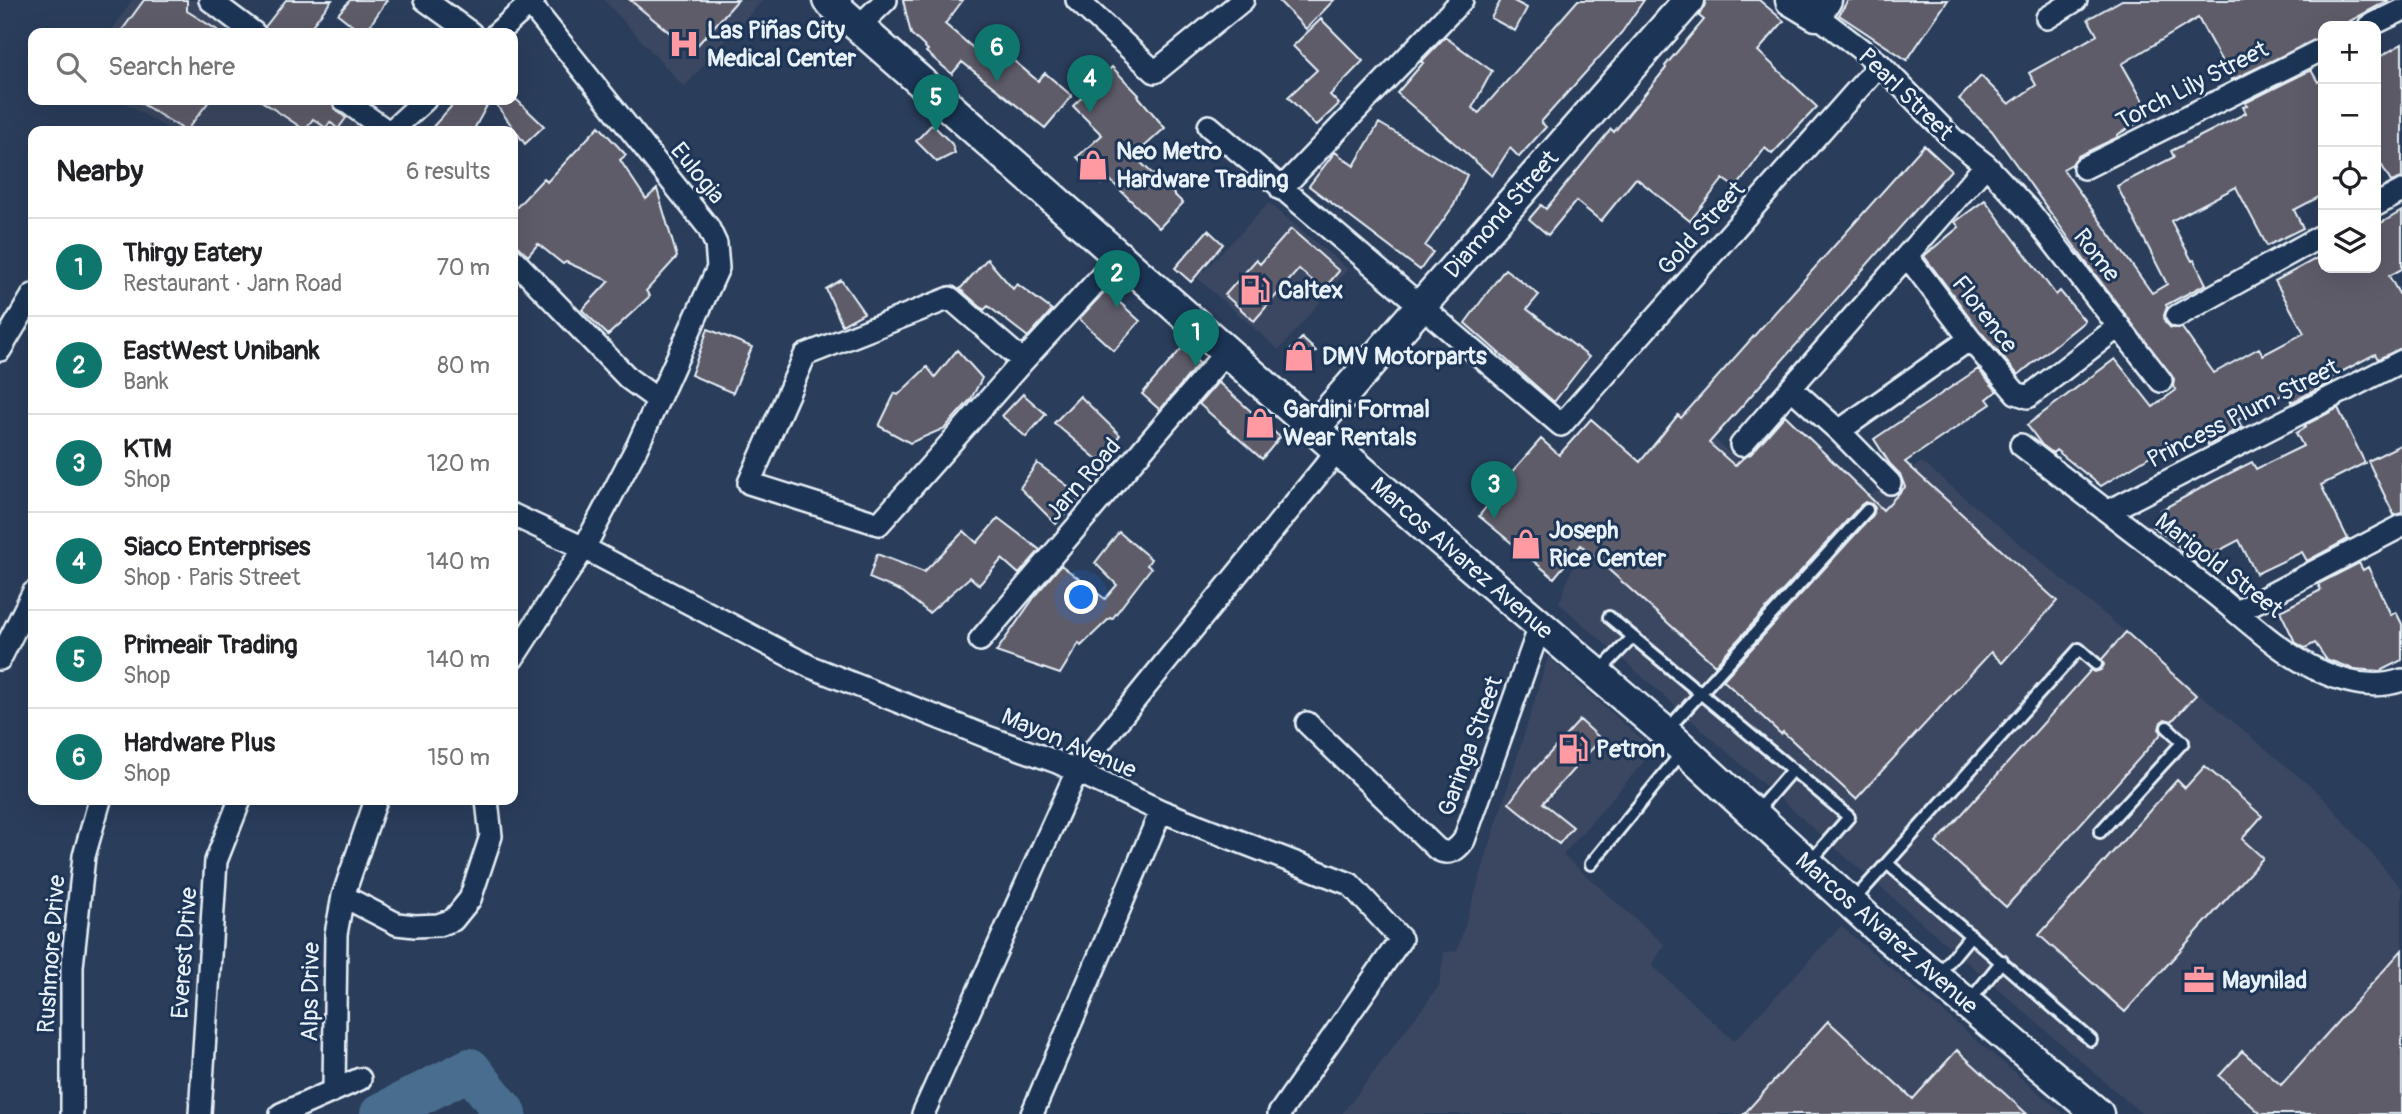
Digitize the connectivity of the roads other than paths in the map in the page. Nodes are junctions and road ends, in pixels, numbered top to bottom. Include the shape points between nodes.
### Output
1 (210, 0) edge
2 (425, 0) edge
3 (828, 0) edge
4 (886, 0) edge
5 (1077, 0) edge
6 (1243, 0) edge
7 (1462, 0) edge
8 (1689, 0) edge
9 (2076, 0) edge
10 (532, 2) edge
11 (1811, 5) edge
12 (2402, 10) edge
13 (2046, 18) dead end
14 (2379, 21) edge
15 (858, 27) junction
16 (247, 28) edge
17 (464, 28) edge
18 (503, 28) edge
19 (2318, 52) edge
20 (1880, 64) junction
21 (351, 105) edge
22 (419, 105) edge
23 (382, 126) edge
24 (395, 126) edge
25 (1209, 126) dead end
26 (1986, 165) junction
27 (2084, 169) dead end
28 (1282, 189) junction
29 (2402, 191) edge
30 (2381, 202) edge
31 (2318, 238) edge
32 (1120, 256) junction
33 (1907, 256) junction
34 (518, 265) edge
35 (28, 299) edge
36 (1419, 307) junction
37 (9, 316) edge
38 (2177, 316) dead end
39 (2119, 326) junction
40 (1970, 339) junction
41 (0, 350) edge
42 (1226, 352) junction
43 (1023, 361) junction
44 (2402, 361) edge
45 (2161, 381) dead end
46 (1791, 388) junction
47 (658, 400) junction
48 (1314, 428) junction
49 (1839, 432) junction
50 (1741, 445) dead end
51 (2021, 445) dead end
52 (1338, 450) junction
53 (1890, 483) dead end
54 (1867, 510) dead end
55 (2109, 512) junction
56 (518, 517) edge
57 (2402, 526) edge
58 (584, 548) junction
59 (28, 603) edge
60 (2237, 612) junction
61 (1609, 617) dead end
62 (1540, 626) junction
63 (1632, 638) junction
64 (979, 640) dead end
65 (518, 650) edge
66 (0, 659) edge
67 (2096, 664) dead end
68 (1597, 674) junction
69 (2402, 680) edge
70 (1699, 694) junction
71 (1307, 723) dead end
72 (2167, 727) dead end
73 (1674, 741) junction
74 (1792, 770) junction
75 (1077, 771) junction
76 (99, 805) edge
77 (238, 805) edge
78 (374, 805) edge
79 (488, 805) edge
80 (1161, 811) junction
81 (1754, 814) junction
82 (2100, 832) dead end
83 (1591, 864) dead end
84 (1808, 864) junction
85 (1888, 864) junction
86 (343, 896) junction
87 (1851, 903) junction
88 (1971, 935) junction
89 (2002, 961) junction
90 (1936, 977) junction
91 (1968, 1004) junction
92 (2091, 1040) dead end
93 (360, 1079) dead end
94 (334, 1090) junction
95 (72, 1114) edge
96 (200, 1114) edge
97 (281, 1114) edge
98 (923, 1114) edge
99 (1032, 1114) edge
100 (1279, 1114) edge
101 (2098, 1114) edge

1 - 16 street
2 - 17 street
3 - 15 main road, Marcos Alvarez Avenue
4 - 15 street
5 - 6 street via 1155,72
7 - 28 street
8 - 36 main road, Diamond Street
9 - 13 street
10 - 18 street
10 - 47 street, Eulogia via 708,227 716,244 718,268
11 - 20 street, Pearl Street
12 - 14 street
15 - 32 main road, Marcos Alvarez Avenue
19 - 27 street, Torch Lily Street
20 - 26 street, Pearl Street via 1953,139
20 - 36 street, Gold Street via 1561,425
21 - 23 street
22 - 24 street
25 - 28 street
26 - 33 street
26 - 39 street, Rome via 2030,212
28 - 36 street
29 - 30 street
31 - 38 street
32 - 42 main road, Marcos Alvarez Avenue
32 - 43 street
33 - 40 street, Florence
33 - 46 street
34 - 47 street via 629,379
35 - 37 street
36 - 48 main road, Diamond Street
37 - 41 street
39 - 40 street, Florence via 2028,397 2016,393
39 - 45 street, Rome
40 - 49 street
42 - 48 main road, Marcos Alvarez Avenue
42 - 64 street, Jarn Road
43 - 43 street via 879,524 749,483 806,355 950,298
44 - 55 street, Princess Plum Street
46 - 49 street
46 - 50 street
47 - 58 street, Eulogia
48 - 52 main road, Marcos Alvarez Avenue
49 - 53 street
51 - 55 street, Marigold Street
52 - 62 main road, Marcos Alvarez Avenue
52 - 75 street
54 - 70 lane
55 - 60 street, Marigold Street
56 - 58 street, Mayon Avenue
57 - 60 street
58 - 65 street
58 - 75 street, Mayon Avenue via 811,667
59 - 66 street
60 - 69 street, Marigold Street via 2318,670 2352,684 2386,686
61 - 63 lane
62 - 68 main road, Marcos Alvarez Avenue
62 - 71 street, Garinga Street via 1464,840 1455,851 1437,849
63 - 68 lane
63 - 70 lane
67 - 85 lane via 2079,649
68 - 73 main road, Marcos Alvarez Avenue
70 - 73 lane
70 - 74 lane
72 - 82 lane via 2183,742
73 - 81 main road, Marcos Alvarez Avenue
73 - 83 lane
74 - 81 lane
74 - 84 lane via 1849,817
75 - 80 street, Mayon Avenue
75 - 98 street
76 - 95 street, Rushmore Drive via 85,856 72,966
77 - 96 street, Everest Drive via 216,861
78 - 86 street, Alps Drive
79 - 86 street via 491,836 470,899 453,920 438,925 397,924
80 - 99 street
80 - 100 street, Mayon Avenue via 1350,884 1401,939
81 - 84 main road, Marcos Alvarez Avenue
84 - 87 main road, Marcos Alvarez Avenue
85 - 87 lane
85 - 88 lane
86 - 94 street, Alps Drive via 336,934
87 - 90 main road, Marcos Alvarez Avenue
88 - 89 lane
88 - 90 lane
89 - 91 lane
89 - 92 lane
90 - 91 main road, Marcos Alvarez Avenue
91 - 101 main road, Marcos Alvarez Avenue
93 - 94 street
94 - 97 street

